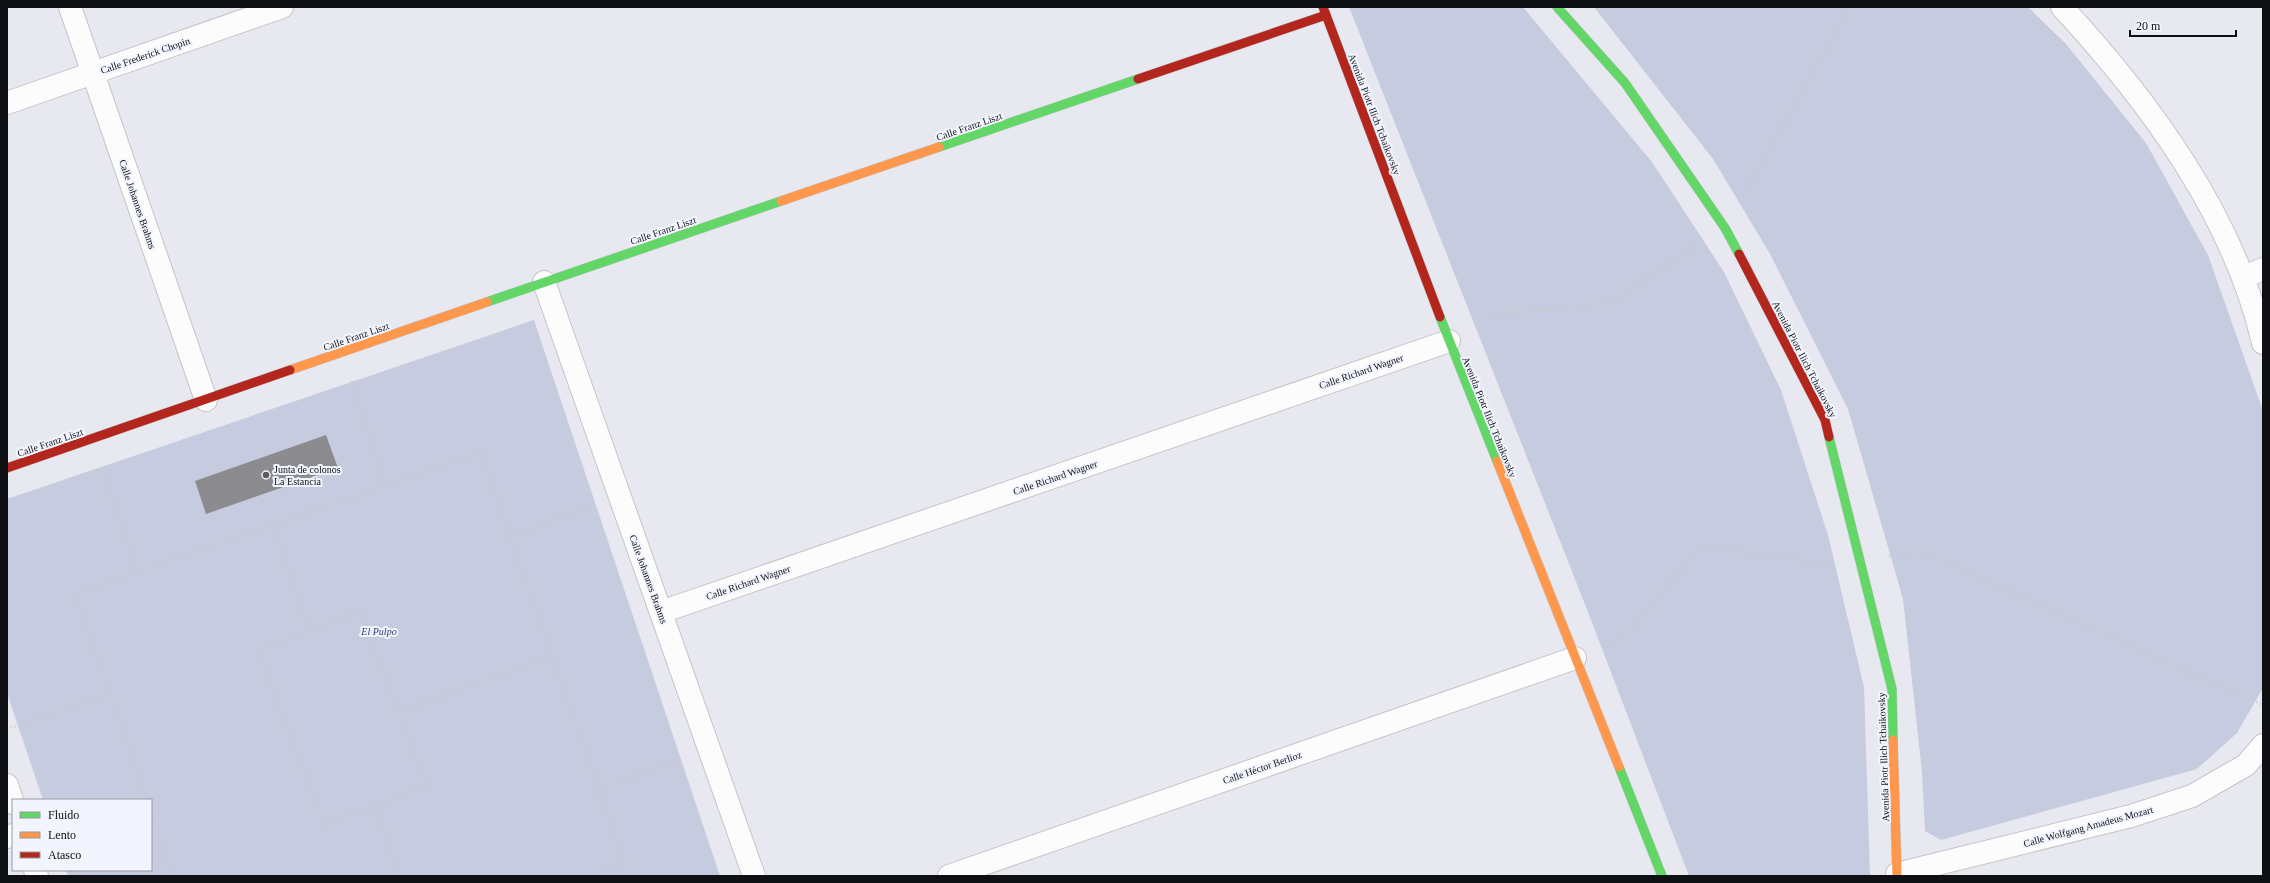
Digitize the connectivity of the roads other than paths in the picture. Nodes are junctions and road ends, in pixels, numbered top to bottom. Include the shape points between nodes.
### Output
1 (70, 7) edge
2 (282, 7) edge
3 (1556, 7) edge
4 (2062, 7) edge
5 (1325, 11) edge
6 (93, 73) junction
7 (7, 102) edge
8 (2254, 273) edge
9 (544, 282) junction
10 (1448, 341) junction
11 (2263, 343) edge
12 (206, 400) junction
13 (7, 468) edge
14 (661, 612) junction
15 (1575, 658) junction
16 (2263, 745) edge
17 (7, 785) edge
18 (12, 800) edge
19 (1897, 875) edge
20 (754, 876) edge
21 (949, 876) edge
22 (1662, 876) edge

1 - 6 street, Calle Johannes Brahms
2 - 6 street, Calle Frederick Chopin
3 - 19 street, Avenida Piotr Ilich Tchaikovsky via 1625,83 1725,228 1825,420 1892,689
4 - 8 street via 2108,57 2158,123
5 - 9 street, Calle Franz Liszt
5 - 10 street, Avenida Piotr Ilich Tchaikovsky
6 - 7 street, Calle Frederick Chopin
6 - 12 street, Calle Johannes Brahms
8 - 11 street
9 - 12 street, Calle Franz Liszt
9 - 14 street, Calle Johannes Brahms
10 - 14 street, Calle Richard Wagner
10 - 15 street, Avenida Piotr Ilich Tchaikovsky
12 - 13 street, Calle Franz Liszt
14 - 20 street, Calle Johannes Brahms
15 - 21 street, Calle Héctor Berlioz
15 - 22 street, Avenida Piotr Ilich Tchaikovsky
16 - 19 street, Calle Wolfgang Amadeus Mozart via 2246,765 2192,796 2131,816
17 - 18 street

